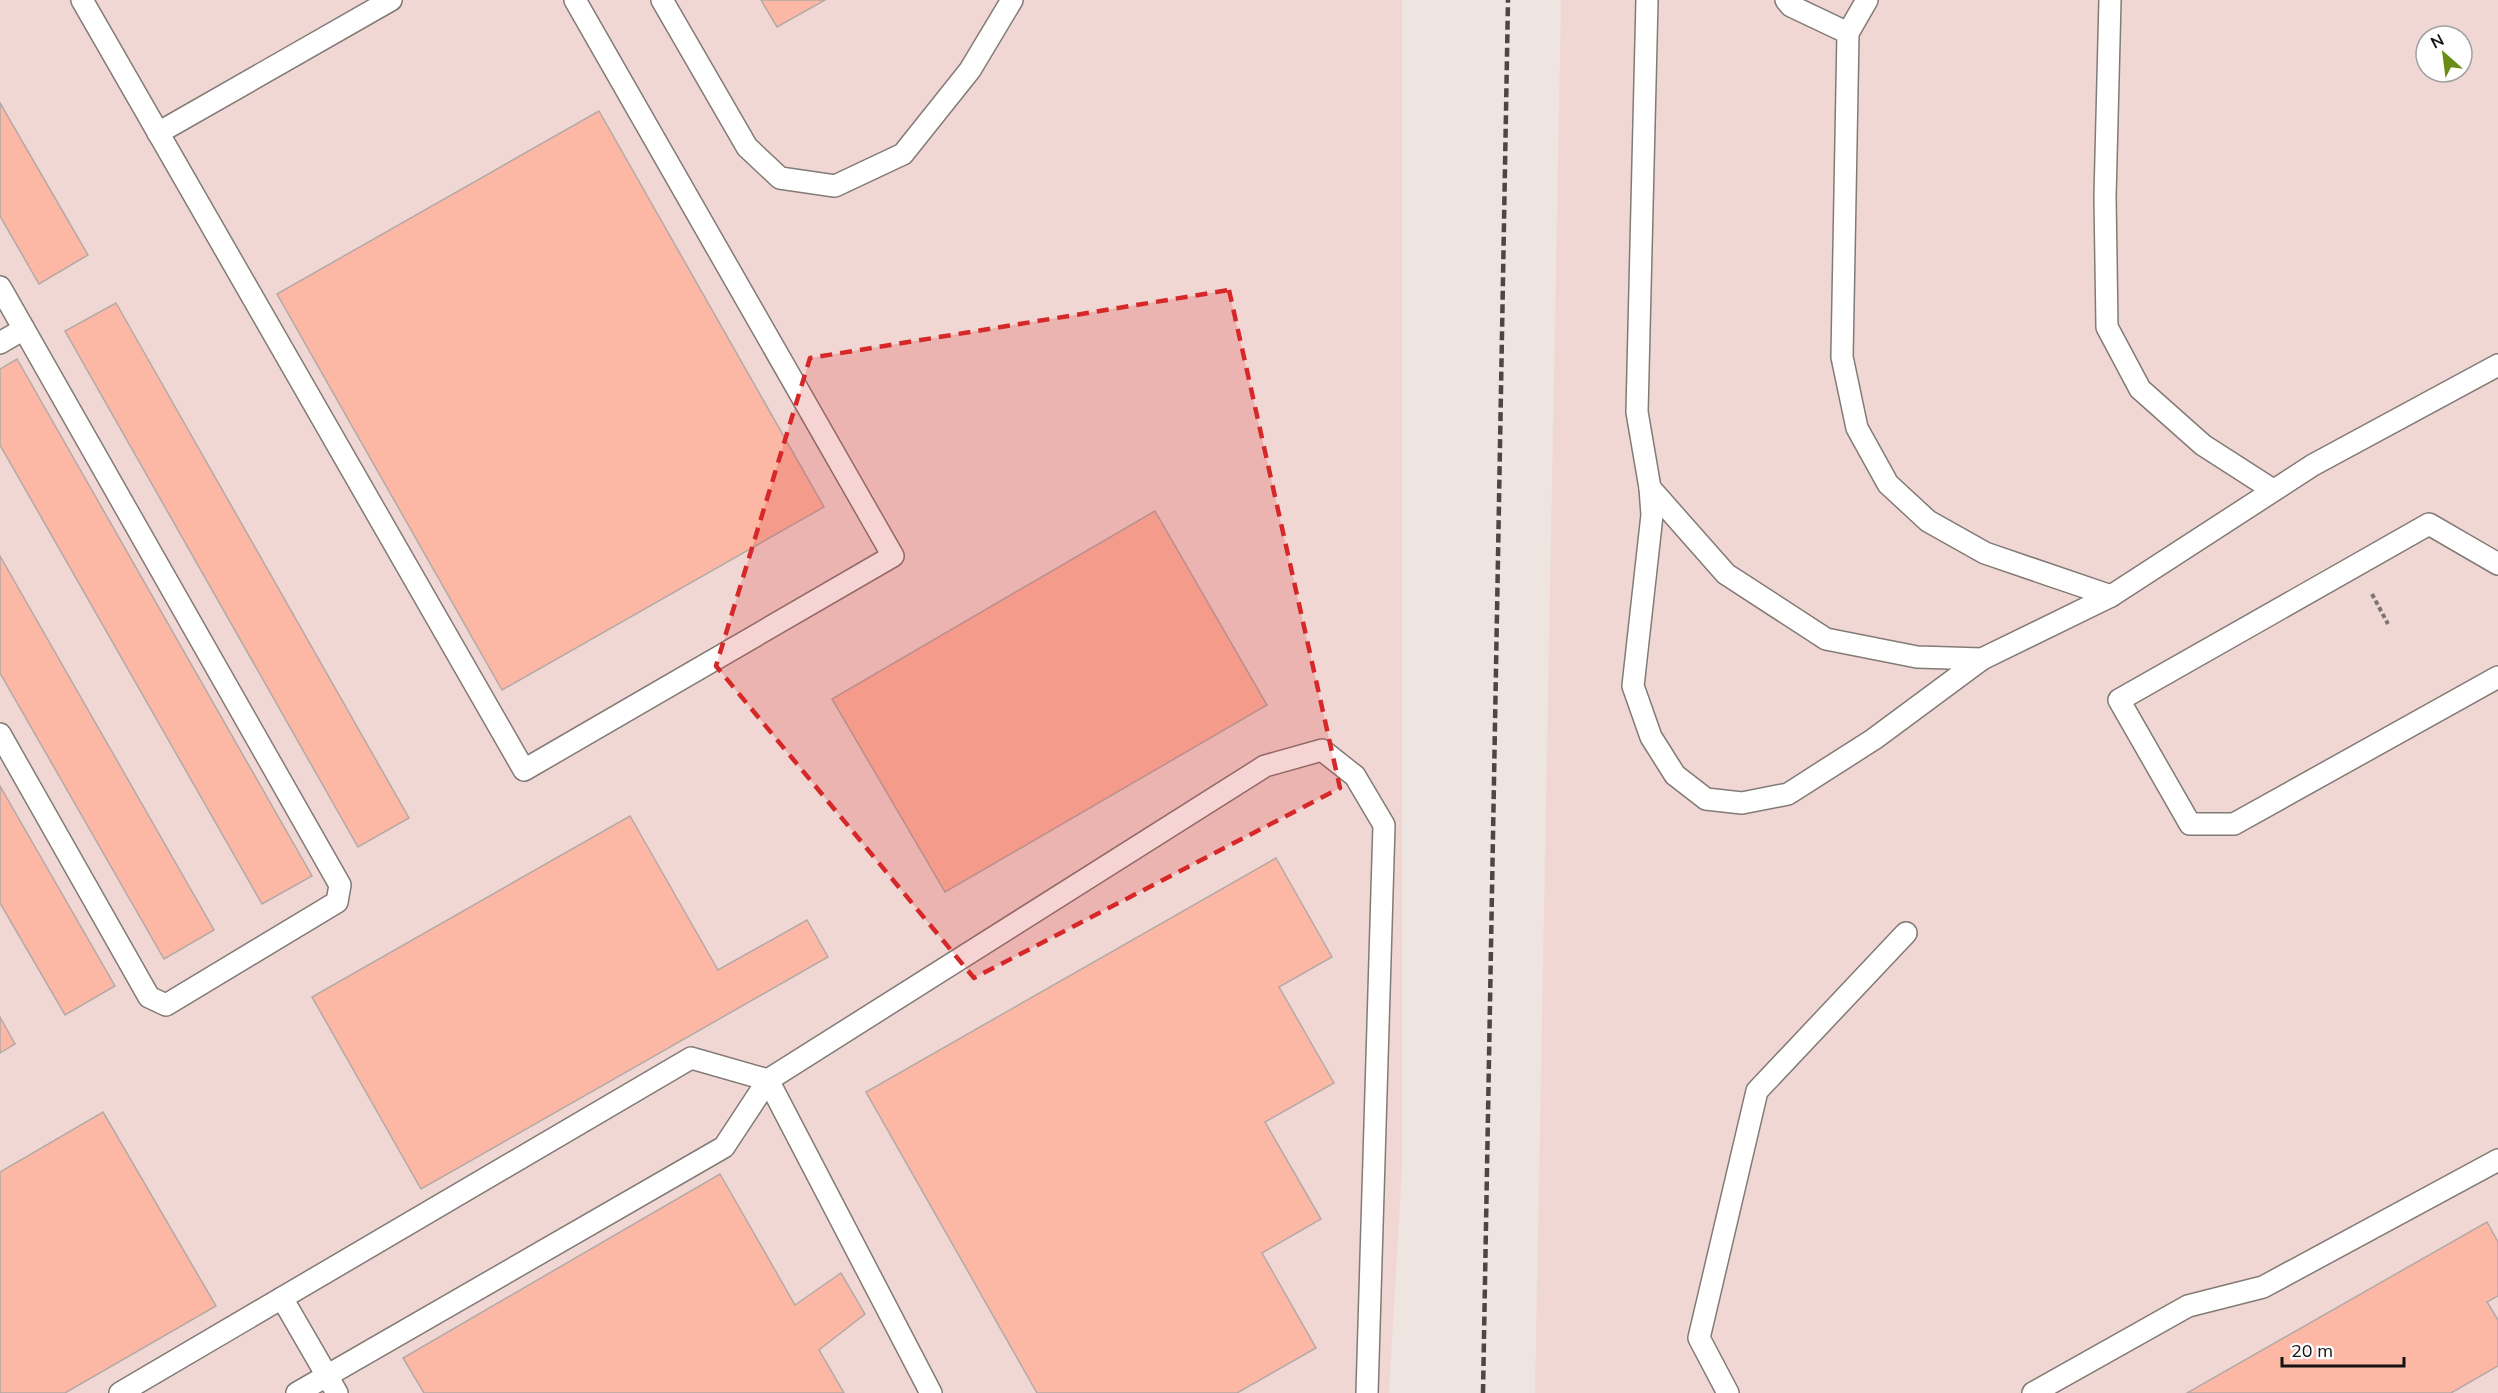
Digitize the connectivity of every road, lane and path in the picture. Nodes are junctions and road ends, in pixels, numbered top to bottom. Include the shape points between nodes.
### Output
1 (82, 0) edge
2 (391, 0) edge
3 (575, 0) edge
4 (662, 0) edge
5 (1012, 0) edge
6 (1647, 0) edge
7 (1786, 0) edge
8 (1867, 0) edge
9 (2110, 0) edge
10 (1848, 33) junction
11 (158, 133) junction
12 (0, 287) edge
13 (24, 329) junction
14 (0, 343) edge
15 (2498, 365) edge
16 (1650, 488) junction
17 (2273, 490) junction
18 (2498, 564) edge
19 (2371, 592) dead end
20 (2111, 596) junction
21 (2388, 624) dead end
22 (1982, 659) junction
23 (2498, 677) edge
24 (0, 734) edge
25 (1906, 933) dead end
26 (768, 1080) junction
27 (2498, 1160) edge
28 (282, 1298) junction
29 (332, 1384) edge
30 (120, 1393) edge
31 (297, 1393) edge
32 (931, 1393) edge
33 (1367, 1393) edge
34 (1728, 1393) edge
35 (2033, 1393) edge

1 - 11 lane
2 - 11 lane
3 - 11 lane via 893,556 524,770
4 - 5 lane via 747,147 780,178 835,186 903,154 970,70
6 - 16 lane via 1637,412
7 - 10 lane
8 - 10 lane
9 - 17 lane via 2105,196 2107,327 2140,389 2204,445
10 - 20 lane via 1842,357 1857,428 1887,484 1928,520 1985,553
12 - 13 lane
13 - 14 lane
13 - 24 lane via 340,885 337,902 166,1005 149,997
15 - 17 lane
16 - 22 lane via 1726,574 1826,639 1917,657
16 - 22 lane via 1652,515 1633,686 1651,737 1675,775 1706,799 1742,803 1788,794 1874,739
17 - 20 lane
18 - 23 lane via 2429,524 2120,700 2190,824 2234,824
19 - 21 path
20 - 22 lane
25 - 34 lane via 1757,1091 1699,1338
26 - 28 lane via 691,1058
26 - 29 lane via 724,1147
26 - 32 lane
26 - 33 lane via 1265,766 1322,750 1355,776 1384,825
27 - 35 lane via 2263,1287 2188,1306
28 - 29 lane
28 - 30 lane
29 - 31 lane

